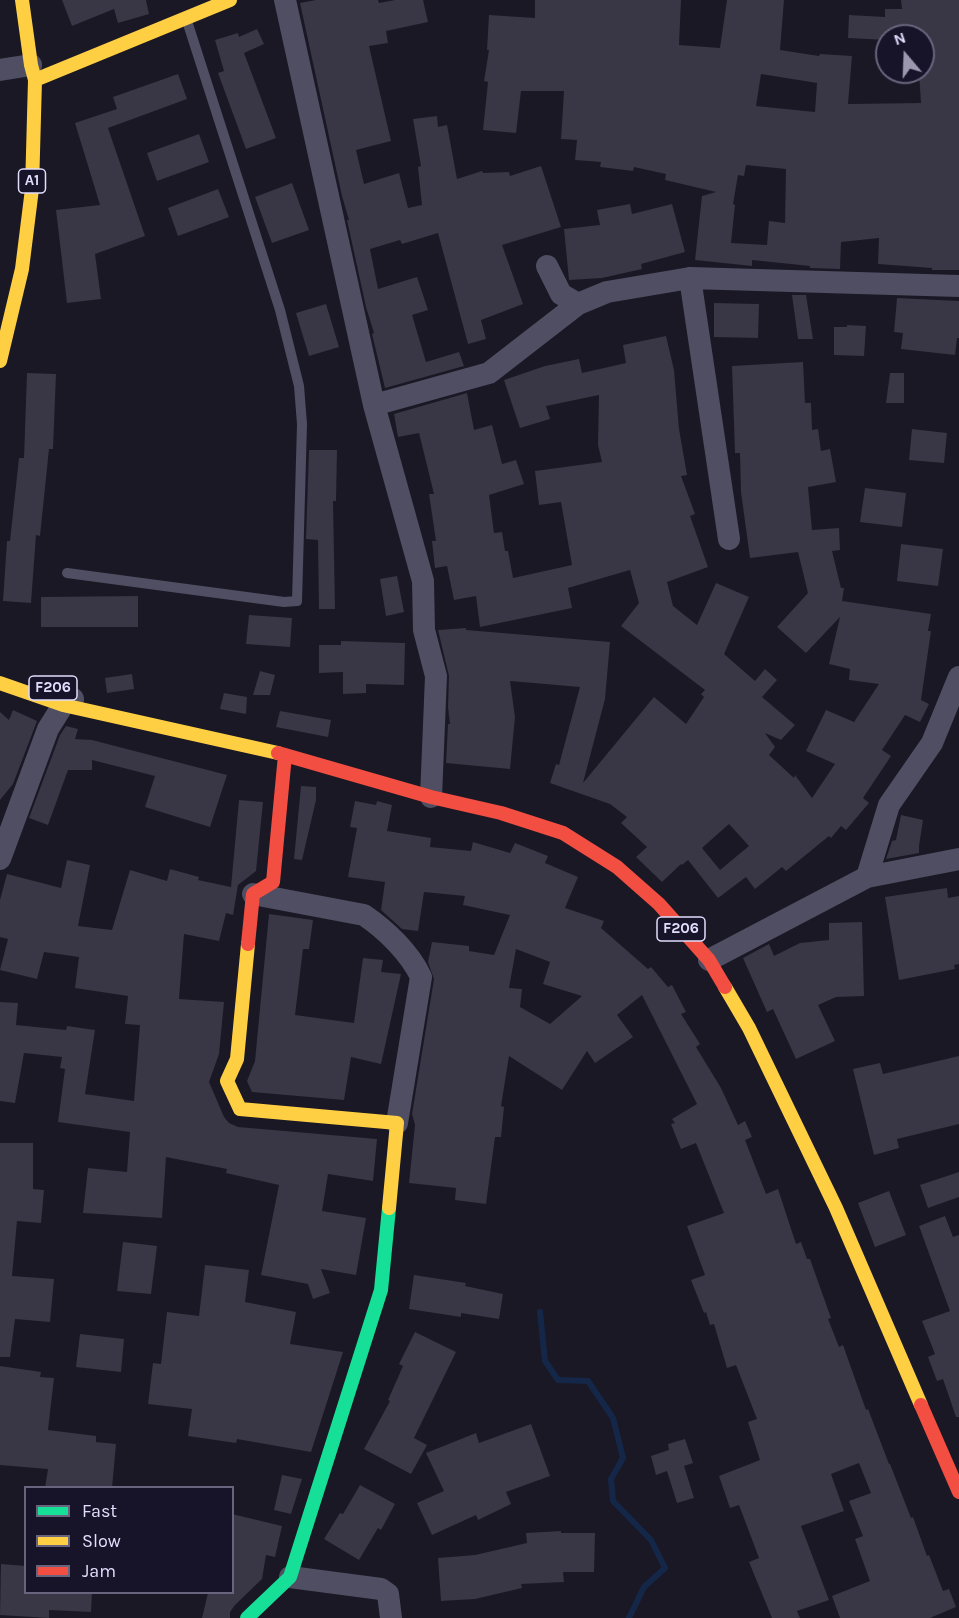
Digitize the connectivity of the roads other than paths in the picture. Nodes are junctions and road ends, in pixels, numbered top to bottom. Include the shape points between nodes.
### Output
1 (22, 0) edge
2 (230, 0) edge
3 (285, 0) edge
4 (186, 18) junction
5 (0, 70) edge
6 (33, 72) junction
7 (547, 266) dead end
8 (690, 278) junction
9 (959, 286) edge
10 (578, 304) junction
11 (0, 361) edge
12 (374, 405) junction
13 (729, 539) dead end
14 (67, 573) dead end
15 (0, 668) edge
16 (959, 677) edge
17 (0, 683) edge
18 (71, 700) junction
19 (285, 755) junction
20 (431, 797) junction
21 (0, 859) edge
22 (959, 859) edge
23 (867, 877) junction
24 (252, 894) junction
25 (709, 960) junction
26 (397, 1123) junction
27 (959, 1492) edge
28 (290, 1577) junction
29 (247, 1618) edge
30 (391, 1618) edge

1 - 6 main road, A1
2 - 4 main road
3 - 12 street
4 - 6 main road
4 - 14 lane via 280,310 298,386 302,424 297,601
5 - 6 street
6 - 11 main road, A1 via 32,189 22,269
7 - 10 street via 561,294
8 - 9 street
8 - 10 street via 607,292
8 - 13 street
10 - 12 street via 489,373
12 - 20 street via 423,581 424,630 436,676
15 - 18 main road, F206
16 - 23 street via 932,743 889,805
17 - 18 main road, F206
18 - 19 main road, F206 via 100,714
18 - 21 street via 48,729
19 - 20 main road, F206
19 - 24 main road via 273,882
20 - 25 main road, F206 via 501,813 563,834 617,867 659,904
22 - 23 street
23 - 25 street
24 - 26 street via 364,915 414,962 421,977
24 - 26 main road via 237,1059 228,1081 240,1109
25 - 27 main road, F206 via 749,1028 836,1208
26 - 28 main road via 381,1290
28 - 29 main road
28 - 30 street via 381,1589 388,1594

